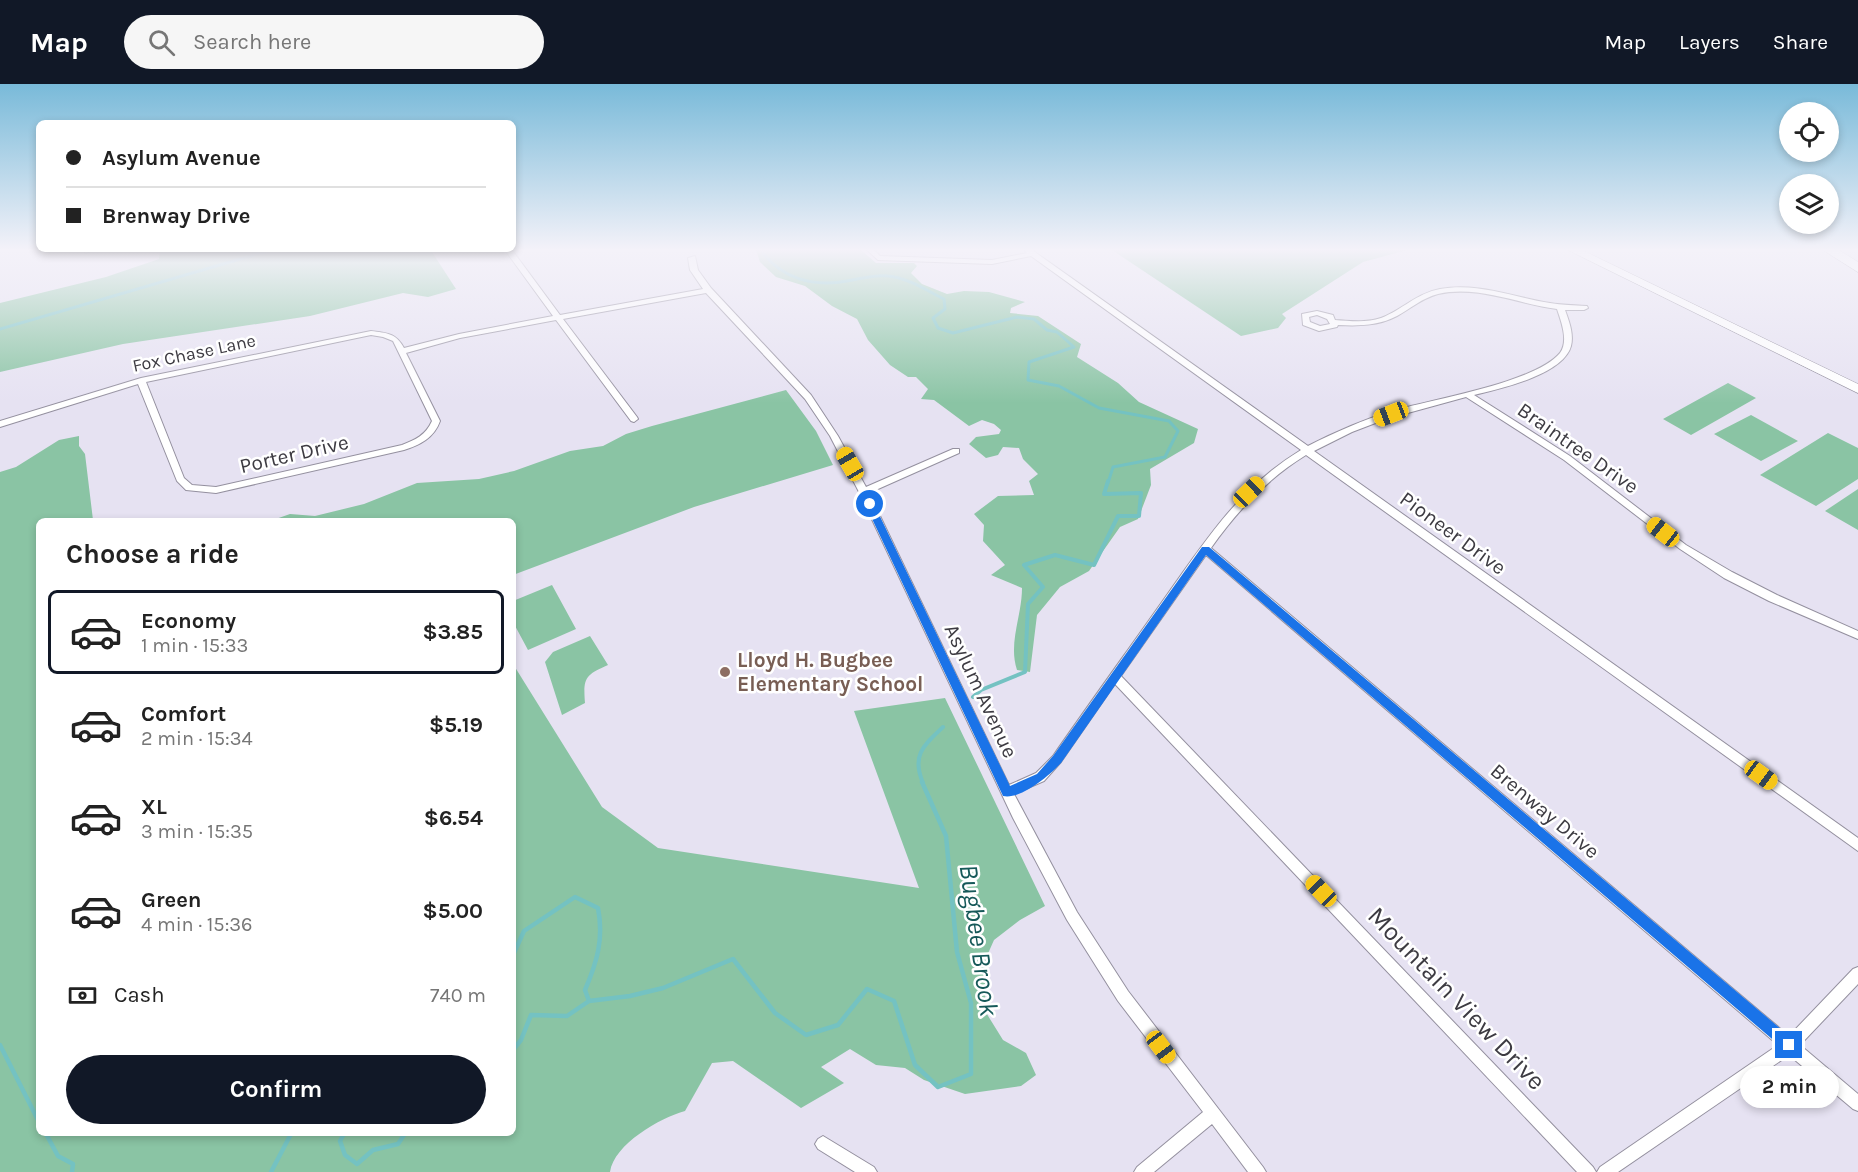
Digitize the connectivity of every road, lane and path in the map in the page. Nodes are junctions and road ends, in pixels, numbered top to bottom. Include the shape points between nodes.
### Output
1 (545, 301) edge
2 (650, 301) edge
3 (718, 301) edge
4 (1098, 301) edge
5 (1413, 301) edge
6 (1526, 301) edge
7 (1677, 301) edge
8 (1584, 308) dead end
9 (1561, 309) junction
10 (558, 318) junction
11 (1334, 322) dead end
12 (403, 351) junction
13 (141, 380) junction
14 (1858, 389) edge
15 (1466, 394) junction
16 (634, 419) dead end
17 (0, 424) edge
18 (956, 451) dead end
19 (1306, 451) junction
20 (864, 492) junction
21 (1205, 549) junction
22 (1858, 636) edge
23 (1115, 677) junction
24 (1007, 792) junction
25 (1858, 845) edge
26 (1858, 974) edge
27 (1789, 1045) junction
28 (1858, 1104) edge
29 (1212, 1114) junction
30 (823, 1144) dead end
31 (869, 1172) edge
32 (1142, 1172) edge
33 (1258, 1172) edge
34 (1588, 1172) edge
35 (1605, 1172) edge

1 - 10 street
2 - 10 street
3 - 20 street, Asylum Avenue via 808,397
4 - 19 street, Pioneer Drive
5 - 11 street via 1377,321
6 - 9 street
7 - 14 street
8 - 9 street
9 - 15 street via 1567,341 1562,356 1529,375
10 - 12 street via 459,336
10 - 16 street
12 - 13 street, Fox Chase Lane via 390,336 364,334
12 - 13 street, Porter Drive via 436,417 435,426 425,437 404,447 216,490 196,490 182,482
13 - 17 street, Fox Chase Lane
15 - 19 street via 1391,414
15 - 22 street, Braintree Drive via 1567,458 1683,547 1728,575
18 - 20 street
19 - 21 street via 1264,477
19 - 25 street, Pioneer Drive
20 - 24 street, Asylum Avenue
21 - 23 street
21 - 27 street, Brenway Drive
23 - 24 street via 1046,771 1033,782
23 - 34 street, Mountain View Drive
24 - 29 street, Asylum Avenue via 1086,940
26 - 27 street
27 - 28 street, Brenway Drive
27 - 35 street
29 - 32 street
29 - 33 street, Asylum Avenue
30 - 31 street

